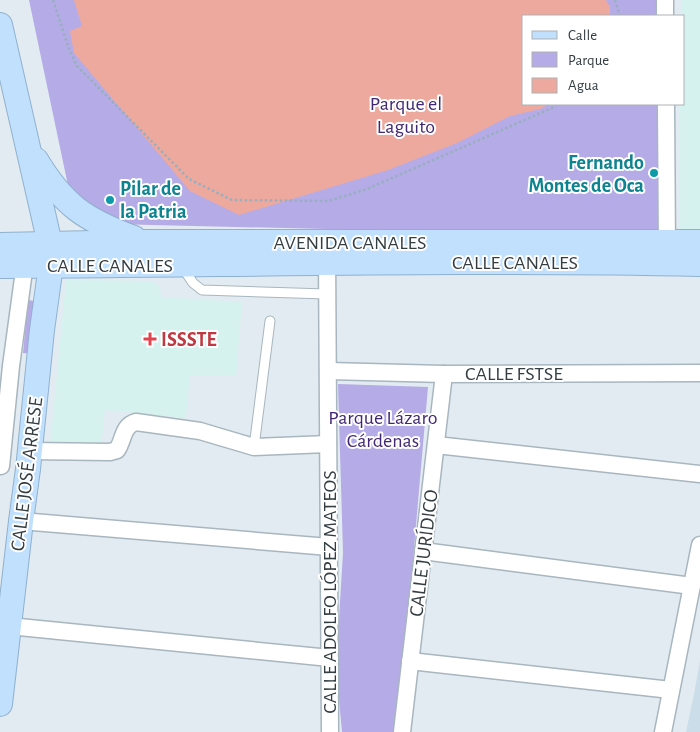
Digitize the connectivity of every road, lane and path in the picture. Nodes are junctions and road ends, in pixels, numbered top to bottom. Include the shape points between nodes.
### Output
1 (53, 0) edge
2 (615, 0) edge
3 (665, 0) edge
4 (620, 15) edge
5 (665, 15) edge
6 (0, 25) edge
7 (556, 105) edge
8 (666, 105) edge
9 (28, 146) junction
10 (142, 242) junction
11 (0, 245) edge
12 (699, 247) edge
13 (327, 252) junction
14 (667, 252) junction
15 (39, 255) junction
16 (182, 265) junction
17 (0, 266) edge
18 (327, 294) junction
19 (270, 321) dead end
20 (6, 367) edge
21 (328, 371) junction
22 (700, 372) edge
23 (444, 374) junction
24 (328, 444) junction
25 (436, 445) junction
26 (254, 447) junction
27 (29, 460) junction
28 (0, 466) edge
29 (700, 474) edge
30 (21, 521) junction
31 (700, 545) edge
32 (329, 547) junction
33 (423, 552) junction
34 (692, 586) junction
35 (9, 626) junction
36 (330, 658) junction
37 (410, 661) junction
38 (671, 690) junction
39 (0, 704) edge
40 (330, 732) edge
41 (402, 732) edge
42 (663, 732) edge

1 - 7 path via 77,66 189,179 232,200 329,201 367,189
2 - 4 path
3 - 5 street
6 - 9 main road
8 - 14 street
9 - 10 main road via 53,187 72,206 106,228
9 - 15 main road
10 - 13 main road, AVENIDA CANALES
10 - 15 main road, AVENIDA CANALES
11 - 15 main road, AVENIDA CANALES
12 - 14 main road, CALLE CANALES
13 - 14 main road, CALLE CANALES
13 - 16 main road, CALLE CANALES
13 - 18 street, CALLE ADOLFO LÓPEZ MATEOS
15 - 16 main road, CALLE CANALES
15 - 17 main road, CALLE CANALES
15 - 20 street
15 - 27 main road, CALLE JOSÉ ARRESE via 42,330
16 - 18 lane via 193,283 202,290
18 - 21 street, CALLE ADOLFO LÓPEZ MATEOS
19 - 26 lane
20 - 28 street
21 - 23 street, CALLE FSTSE
21 - 24 street, CALLE ADOLFO LÓPEZ MATEOS
22 - 23 street, CALLE FSTSE
23 - 25 street, CALLE JURÍDICO
24 - 26 street
24 - 32 street, CALLE ADOLFO LÓPEZ MATEOS
25 - 29 street
25 - 33 street, CALLE JURÍDICO
26 - 27 street via 200,431 136,422 126,428 117,450
27 - 28 street
27 - 30 main road, CALLE JOSÉ ARRESE
30 - 32 street
30 - 35 main road, CALLE JOSÉ ARRESE
31 - 34 street
32 - 36 street, CALLE ADOLFO LÓPEZ MATEOS
33 - 34 street
33 - 37 street, CALLE JURÍDICO
34 - 38 street
35 - 36 street
35 - 39 main road, CALLE JOSÉ ARRESE
36 - 40 street, CALLE ADOLFO LÓPEZ MATEOS
37 - 38 street
37 - 41 street, CALLE JURÍDICO
38 - 42 street

